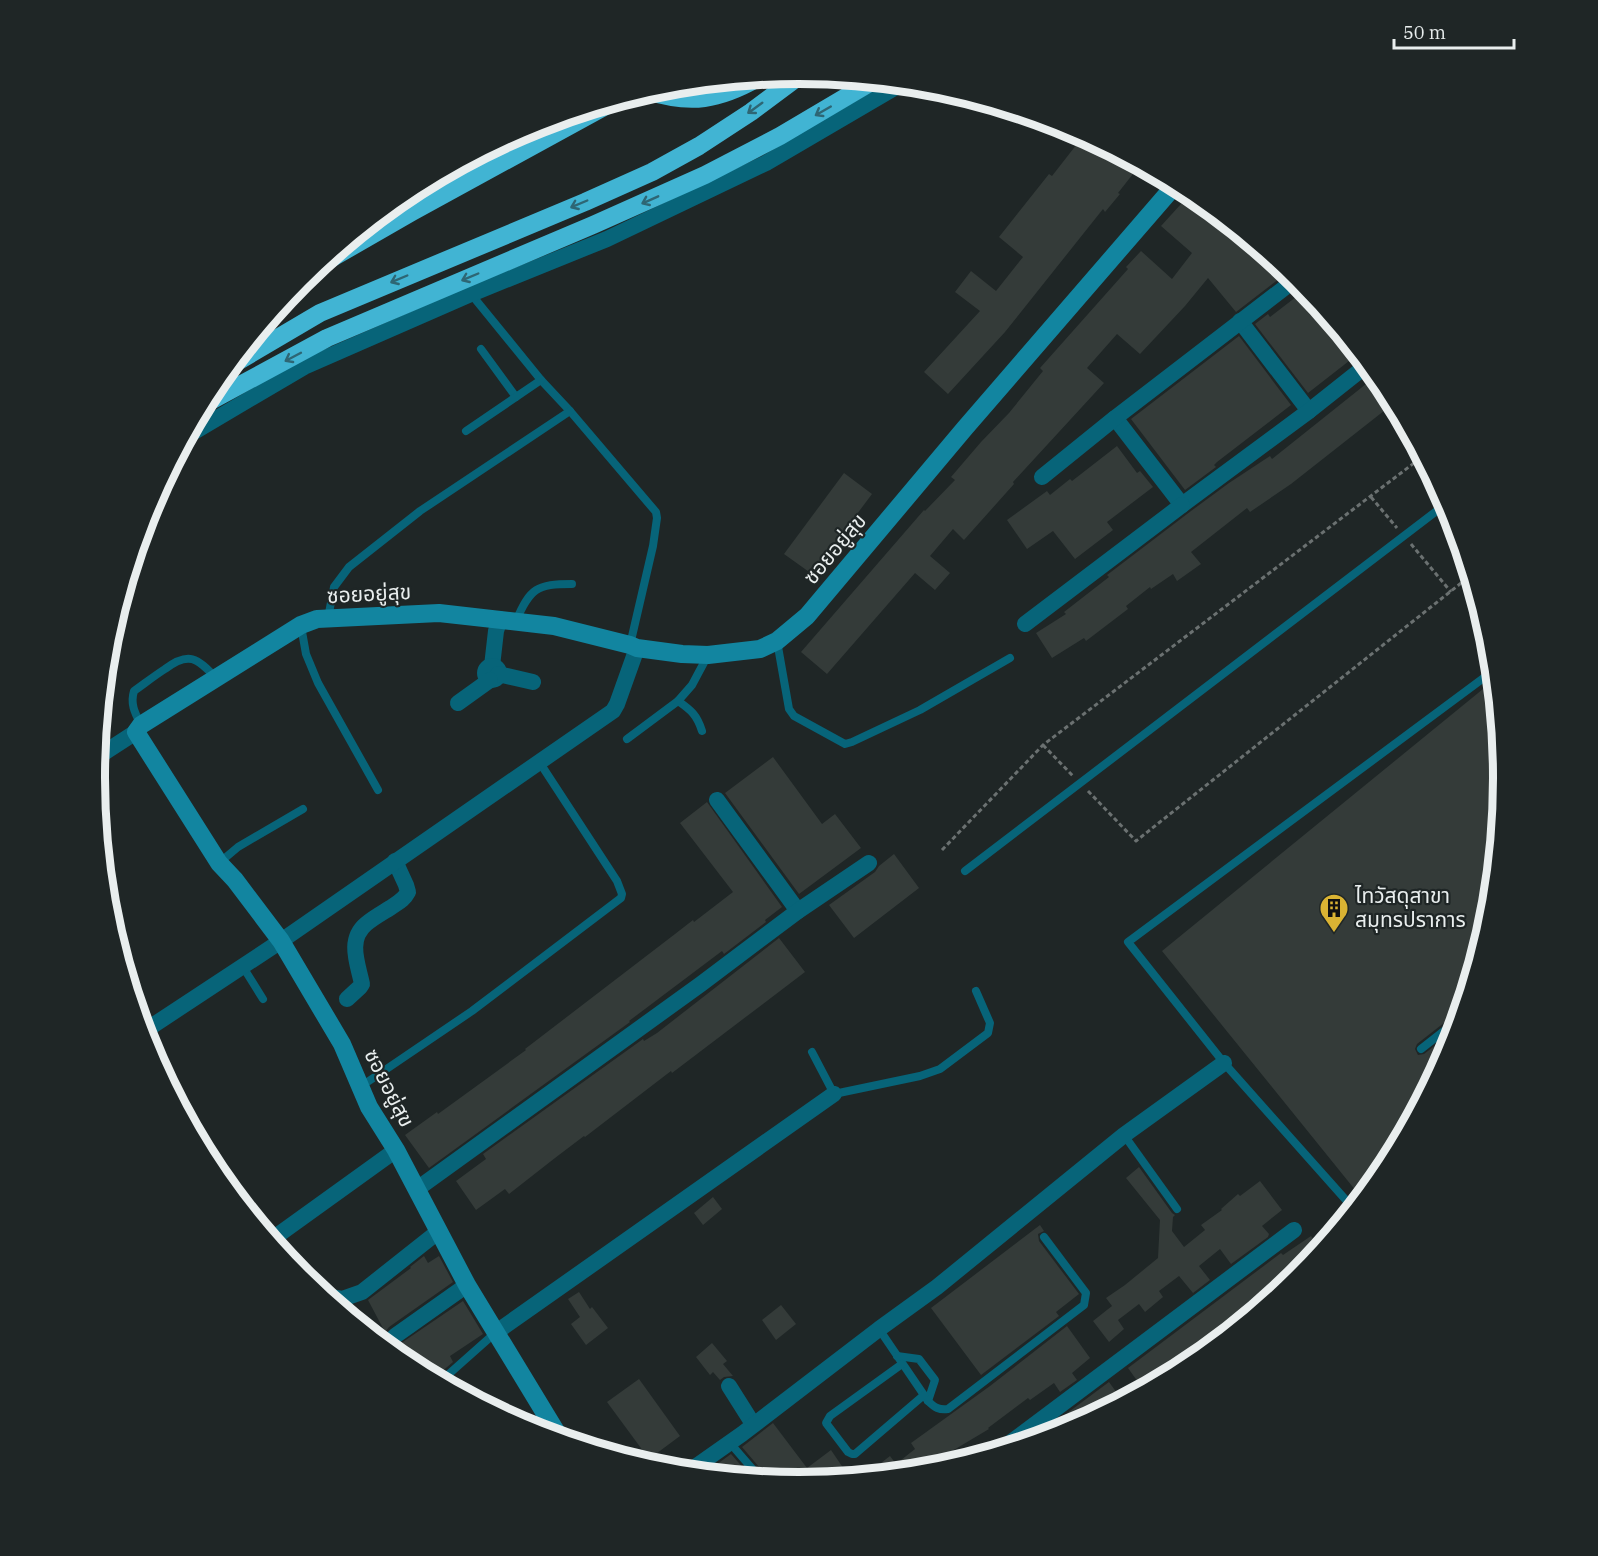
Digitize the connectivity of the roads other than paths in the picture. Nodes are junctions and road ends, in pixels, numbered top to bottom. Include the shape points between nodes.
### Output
1 (788, 84) edge
2 (744, 86) edge
3 (863, 87) edge
4 (891, 90) edge
5 (665, 97) edge
6 (579, 120) edge
7 (1170, 191) edge
8 (355, 245) edge
9 (1288, 285) edge
10 (471, 294) junction
11 (1240, 321) junction
12 (481, 349) dead end
13 (249, 355) edge
14 (1360, 370) edge
15 (541, 380) junction
16 (219, 396) edge
17 (516, 397) junction
18 (570, 411) junction
19 (1309, 411) junction
20 (1115, 418) junction
21 (199, 429) edge
22 (466, 431) dead end
23 (1042, 477) dead end
24 (1182, 505) junction
25 (1439, 509) edge
26 (572, 584) dead end
27 (328, 618) junction
28 (508, 620) junction
29 (1025, 624) dead end
30 (301, 625) junction
31 (777, 641) junction
32 (634, 647) junction
33 (708, 655) junction
34 (1010, 658) dead end
35 (493, 673) junction
36 (1485, 677) edge
37 (216, 678) junction
38 (533, 682) dead end
39 (678, 701) junction
40 (458, 703) dead end
41 (139, 728) junction
42 (702, 731) dead end
43 (627, 739) dead end
44 (106, 751) edge
45 (540, 763) junction
46 (378, 790) dead end
47 (717, 800) dead end
48 (303, 809) dead end
49 (395, 861) junction
50 (219, 863) junction
51 (869, 863) dead end
52 (965, 871) dead end
53 (798, 911) junction
54 (281, 941) junction
55 (243, 967) junction
56 (976, 991) dead end
57 (263, 999) dead end
58 (347, 999) dead end
59 (151, 1026) edge
60 (1445, 1030) edge
61 (1421, 1049) dead end
62 (812, 1052) dead end
63 (1224, 1063) junction
64 (360, 1087) junction
65 (834, 1094) junction
66 (1124, 1135) junction
67 (396, 1150) junction
68 (417, 1189) junction
69 (1348, 1202) edge
70 (1177, 1209) dead end
71 (1294, 1230) dead end
72 (439, 1231) junction
73 (277, 1236) edge
74 (1044, 1237) dead end
75 (467, 1285) junction
76 (339, 1299) edge
77 (879, 1329) junction
78 (495, 1333) junction
79 (395, 1336) dead end
80 (900, 1360) junction
81 (447, 1376) edge
82 (729, 1386) dead end
83 (926, 1398) junction
84 (753, 1424) junction
85 (553, 1426) edge
86 (1020, 1436) edge
87 (730, 1443) junction
88 (699, 1465) edge
89 (754, 1471) edge

1 -> 13 highway via 699,146 652,172 320,313
2 - 5 highway via 714,98
3 -> 16 highway via 705,175 327,338
4 - 10 street via 766,163 607,239
6 - 8 highway
7 - 31 street, ซอยอยู่สุข via 807,616
9 - 11 street
10 - 15 lane
10 - 21 street via 304,367
11 - 19 street
11 - 20 street
12 - 17 lane
14 - 19 street
15 - 17 lane
15 - 18 lane
17 - 22 lane
18 - 27 lane via 420,511 349,567 334,587
18 - 32 lane via 656,512
19 - 24 street
20 - 23 street
20 - 24 street
24 - 29 street
25 - 52 lane
26 - 28 lane via 542,586
27 - 28 street, ซอยอยู่สุข via 439,613
27 - 30 street, ซอยอยู่สุข
28 - 32 street, ซอยอยู่สุข via 554,626
28 - 35 street via 496,631
30 - 37 street, ซอยอยู่สุข
30 - 46 lane via 306,654 318,683
31 - 33 street, ซอยอยู่สุข via 760,649
31 - 34 lane via 789,709 794,716 845,744 920,710
32 - 33 street, ซอยอยู่สุข
32 - 45 street via 613,711
33 - 39 lane
35 - 38 street
35 - 40 street
36 - 63 lane via 1128,942
37 - 41 street, ซอยอยู่สุข
37 - 41 lane via 194,660 177,660 134,691 133,707
39 - 42 lane via 698,718
39 - 43 lane
41 - 44 street
41 - 50 street, ซอยอยู่สุข
45 - 49 street
45 - 64 lane via 617,881 621,898 472,1011
47 - 53 street
48 - 50 lane via 238,847
49 - 54 street
49 - 58 street via 408,892 365,925 356,938 362,984
50 - 54 street, ซอยอยู่สุข
51 - 53 street
53 - 68 street
54 - 55 street
54 - 64 street, ซอยอยู่สุข via 342,1044
55 - 57 lane
55 - 59 street
56 - 65 lane via 990,1023 988,1033 940,1069
60 - 61 lane
62 - 65 lane
63 - 66 street
63 - 69 lane
64 - 67 street, ซอยอยู่สุข
65 - 78 street
66 - 70 lane
66 - 77 street via 937,1287
67 - 68 street, ซอยอยู่สุข
67 - 73 street
68 - 72 street, ซอยอยู่สุข
71 - 86 street
72 - 75 street, ซอยอยู่สุข
72 - 76 street via 362,1292
74 - 83 lane via 1086,1293 1084,1305 948,1409 935,1408
75 - 78 street, ซอยอยู่สุข
75 - 79 street
77 - 80 lane
77 - 84 street
78 - 81 lane
78 - 85 street, ซอยอยู่สุข
80 - 83 lane
80 - 83 lane via 919,1359 935,1380
80 - 83 lane via 826,1423 848,1452 855,1454
82 - 84 street
84 - 87 street
87 - 88 street
87 - 89 lane

